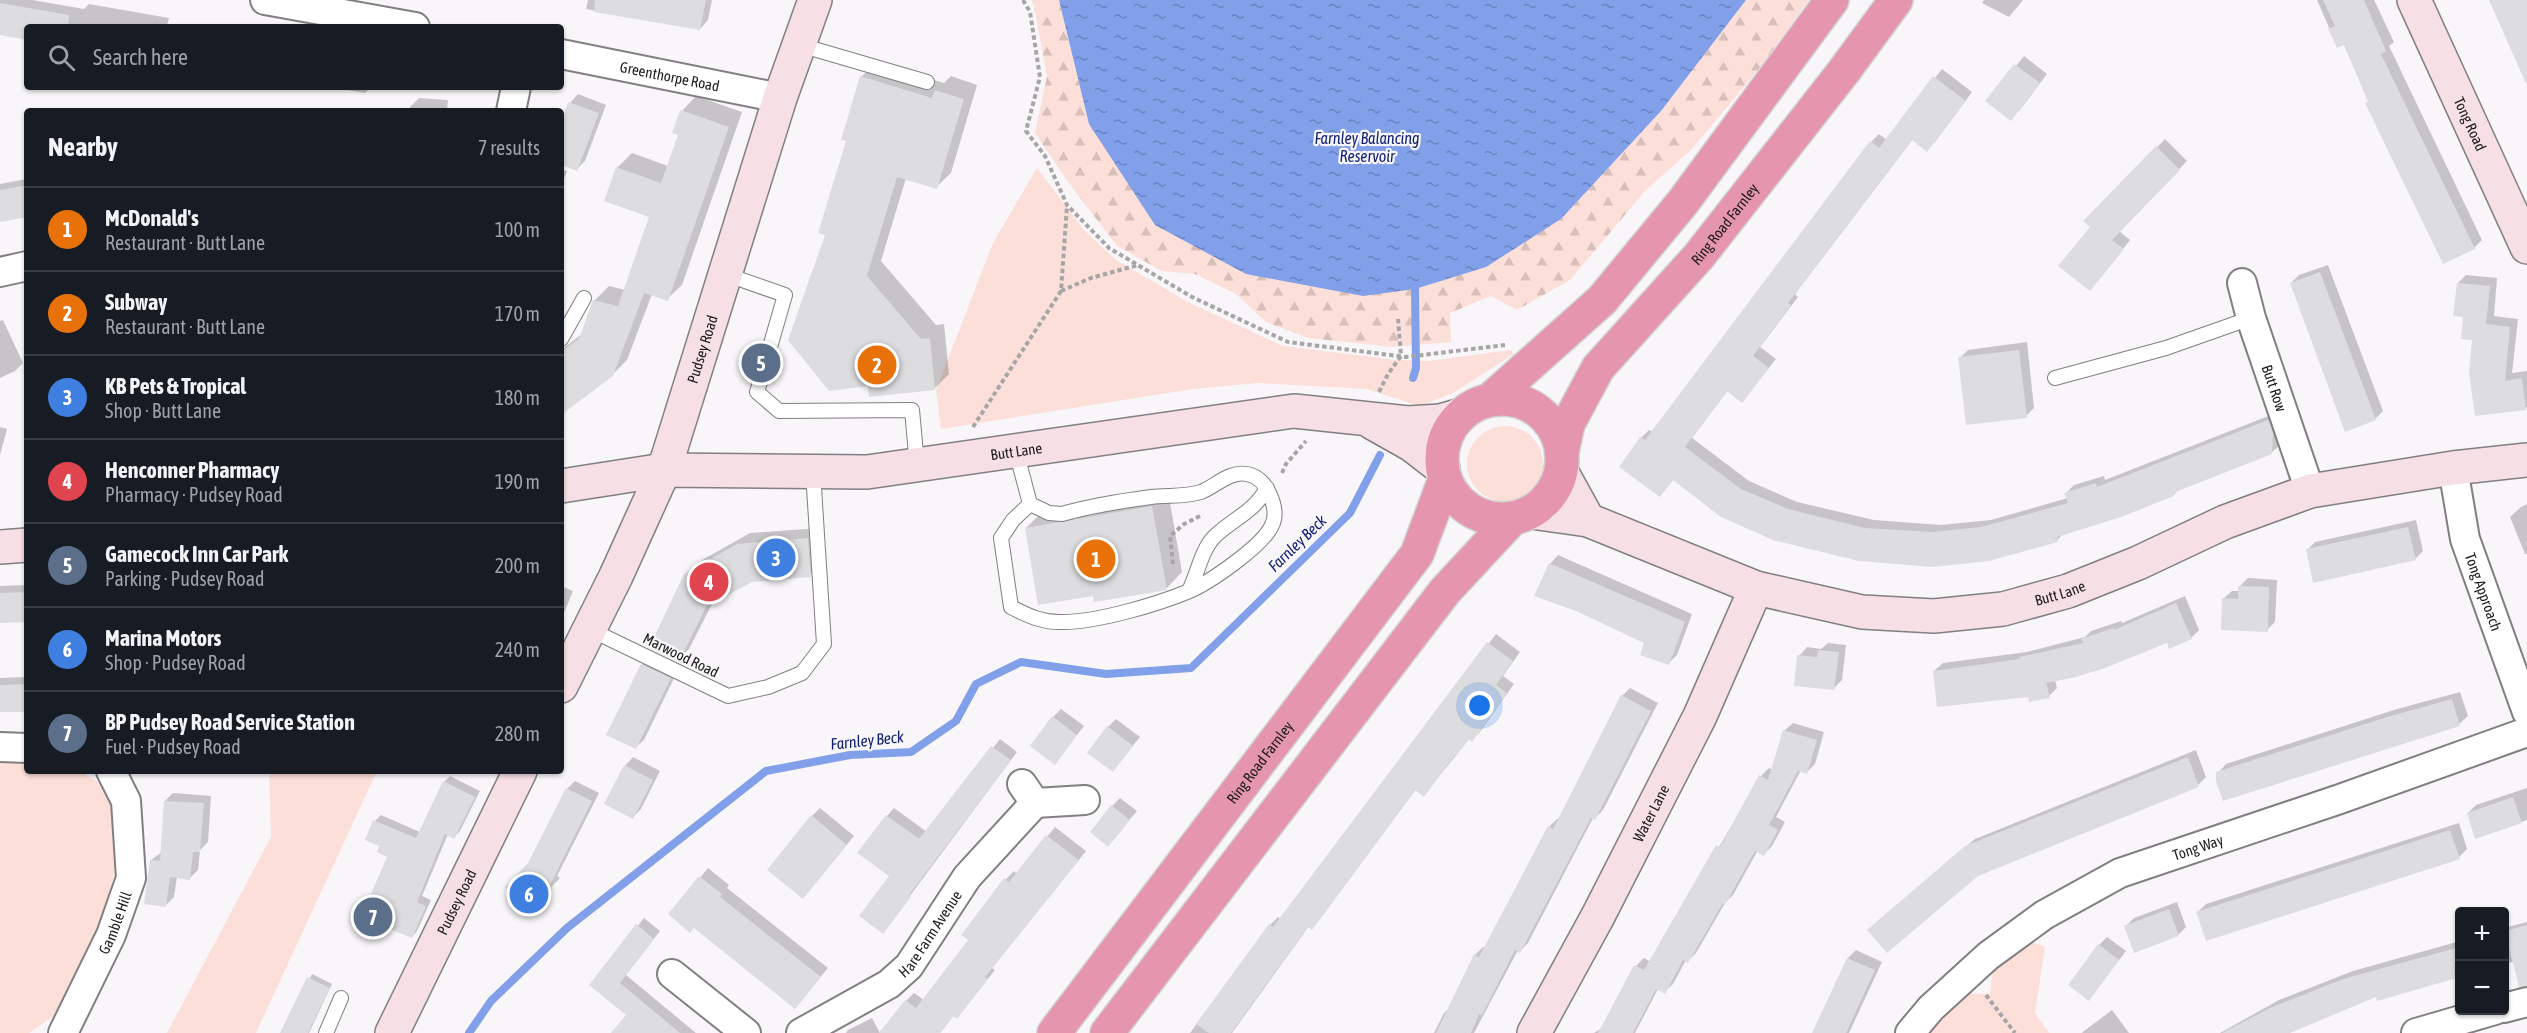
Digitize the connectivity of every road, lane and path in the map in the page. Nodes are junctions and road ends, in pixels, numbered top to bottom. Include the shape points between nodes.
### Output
1 (265, 0) edge
2 (815, 0) edge
3 (1023, 0) edge
4 (1832, 0) edge
5 (1896, 0) edge
6 (2414, 0) edge
7 (398, 24) edge
8 (800, 45) junction
9 (564, 55) edge
10 (927, 82) dead end
11 (515, 90) edge
12 (780, 98) junction
13 (512, 108) edge
14 (1067, 205) junction
15 (2527, 247) edge
16 (1138, 265) junction
17 (24, 267) edge
18 (0, 272) edge
19 (725, 274) junction
20 (2242, 284) dead end
21 (1060, 291) junction
22 (584, 298) dead end
23 (1398, 318) dead end
24 (2251, 318) junction
25 (564, 334) edge
26 (1507, 345) dead end
27 (1404, 356) junction
28 (2055, 378) dead end
29 (1491, 399) junction
30 (1461, 415) junction
31 (1367, 419) junction
32 (1016, 451) junction
33 (952, 460) junction
34 (2527, 460) edge
35 (1562, 461) junction
36 (917, 465) junction
37 (2453, 468) junction
38 (664, 470) junction
39 (813, 472) junction
40 (1444, 474) junction
41 (564, 486) edge
42 (1267, 488) junction
43 (2310, 491) junction
44 (1030, 504) junction
45 (1522, 515) junction
46 (1588, 520) junction
47 (24, 545) edge
48 (0, 547) edge
49 (1756, 588) junction
50 (1189, 592) junction
51 (589, 629) junction
52 (564, 680) edge
53 (2527, 712) edge
54 (2527, 732) edge
55 (0, 747) edge
56 (24, 748) edge
57 (112, 774) edge
58 (519, 774) edge
59 (1085, 800) dead end
60 (672, 974) dead end
61 (1969, 974) junction
62 (341, 998) dead end
63 (2527, 1002) edge
64 (2509, 1007) edge
65 (2481, 1015) edge
66 (63, 1033) edge
67 (326, 1033) edge
68 (392, 1033) edge
69 (746, 1033) edge
70 (801, 1033) edge
71 (1054, 1033) edge
72 (1107, 1033) edge
73 (1534, 1033) edge
74 (1910, 1033) edge
75 (2015, 1033) edge
76 (2416, 1033) edge

1 - 7 street
2 - 8 street, Pudsey Road
3 - 14 path via 1030,12 1040,77 1026,131 1045,156
4 - 29 highway via 1683,202 1602,300
5 - 35 highway, Ring Road Farnley via 1699,256 1598,368 1569,424
6 - 15 street, Tong Road
8 - 10 lane
8 - 12 street, Pudsey Road
9 - 12 street, Greenthorpe Road
11 - 13 street
12 - 19 street, Pudsey Road
14 - 16 path via 1109,248
14 - 21 path
16 - 21 path
16 - 27 path via 1192,297 1288,342
17 - 18 street
19 - 36 lane via 784,295 757,392 779,411 912,410
19 - 38 street, Pudsey Road
20 - 24 street, Butt Row
21 - 33 path
22 - 25 lane
23 - 27 path
24 - 28 lane via 2166,348
24 - 43 street, Butt Row
26 - 27 path
27 - 31 path via 1388,374
29 - 30 highway
29 - 35 highway via 1513,399 1542,413 1557,434
30 - 31 street, Butt Lane via 1408,423
30 - 40 highway via 1452,424 1443,449
31 - 32 street, Butt Lane via 1294,411
31 - 40 street, Butt Lane via 1412,445
32 - 33 street, Butt Lane
32 - 44 lane
33 - 36 street, Butt Lane
34 - 37 street, Butt Lane
35 - 45 highway via 1548,499
35 - 46 street
36 - 39 street, Butt Lane via 867,472
37 - 43 street, Butt Lane
37 - 53 street, Tong Approach via 2464,539
38 - 39 street, Butt Lane
38 - 41 street, Butt Lane
38 - 51 street, Pudsey Road
39 - 51 lane, Marwood Road via 824,644 802,673 768,687 728,696
40 - 45 highway via 1461,503 1479,515 1499,519
40 - 71 highway, Ring Road Farnley via 1417,554
42 - 44 lane via 1247,474 1236,474 1200,492 1062,514
42 - 50 lane via 1259,502 1215,536 1205,550
42 - 50 lane via 1275,506 1274,523 1268,534 1246,554
43 - 49 street, Butt Lane via 2225,522 2078,587 2003,609 1934,616 1862,612
44 - 50 lane via 1001,537 1011,607 1042,621 1076,622
45 - 46 street, Butt Lane
45 - 72 highway via 1445,591
46 - 49 street, Butt Lane
47 - 48 street
49 - 73 street, Water Lane via 1700,716
51 - 52 street, Pudsey Road
54 - 61 street, Tong Way via 2121,873 2044,915
55 - 56 street
57 - 66 street, Gamble Hill via 126,801 131,878 111,935
58 - 68 street, Pudsey Road
59 - 70 street, Hare Farm Avenue via 1028,794 909,966 889,984
60 - 69 street
61 - 74 street, Tong Way
61 - 75 path
62 - 67 lane
63 - 64 street
65 - 76 street

